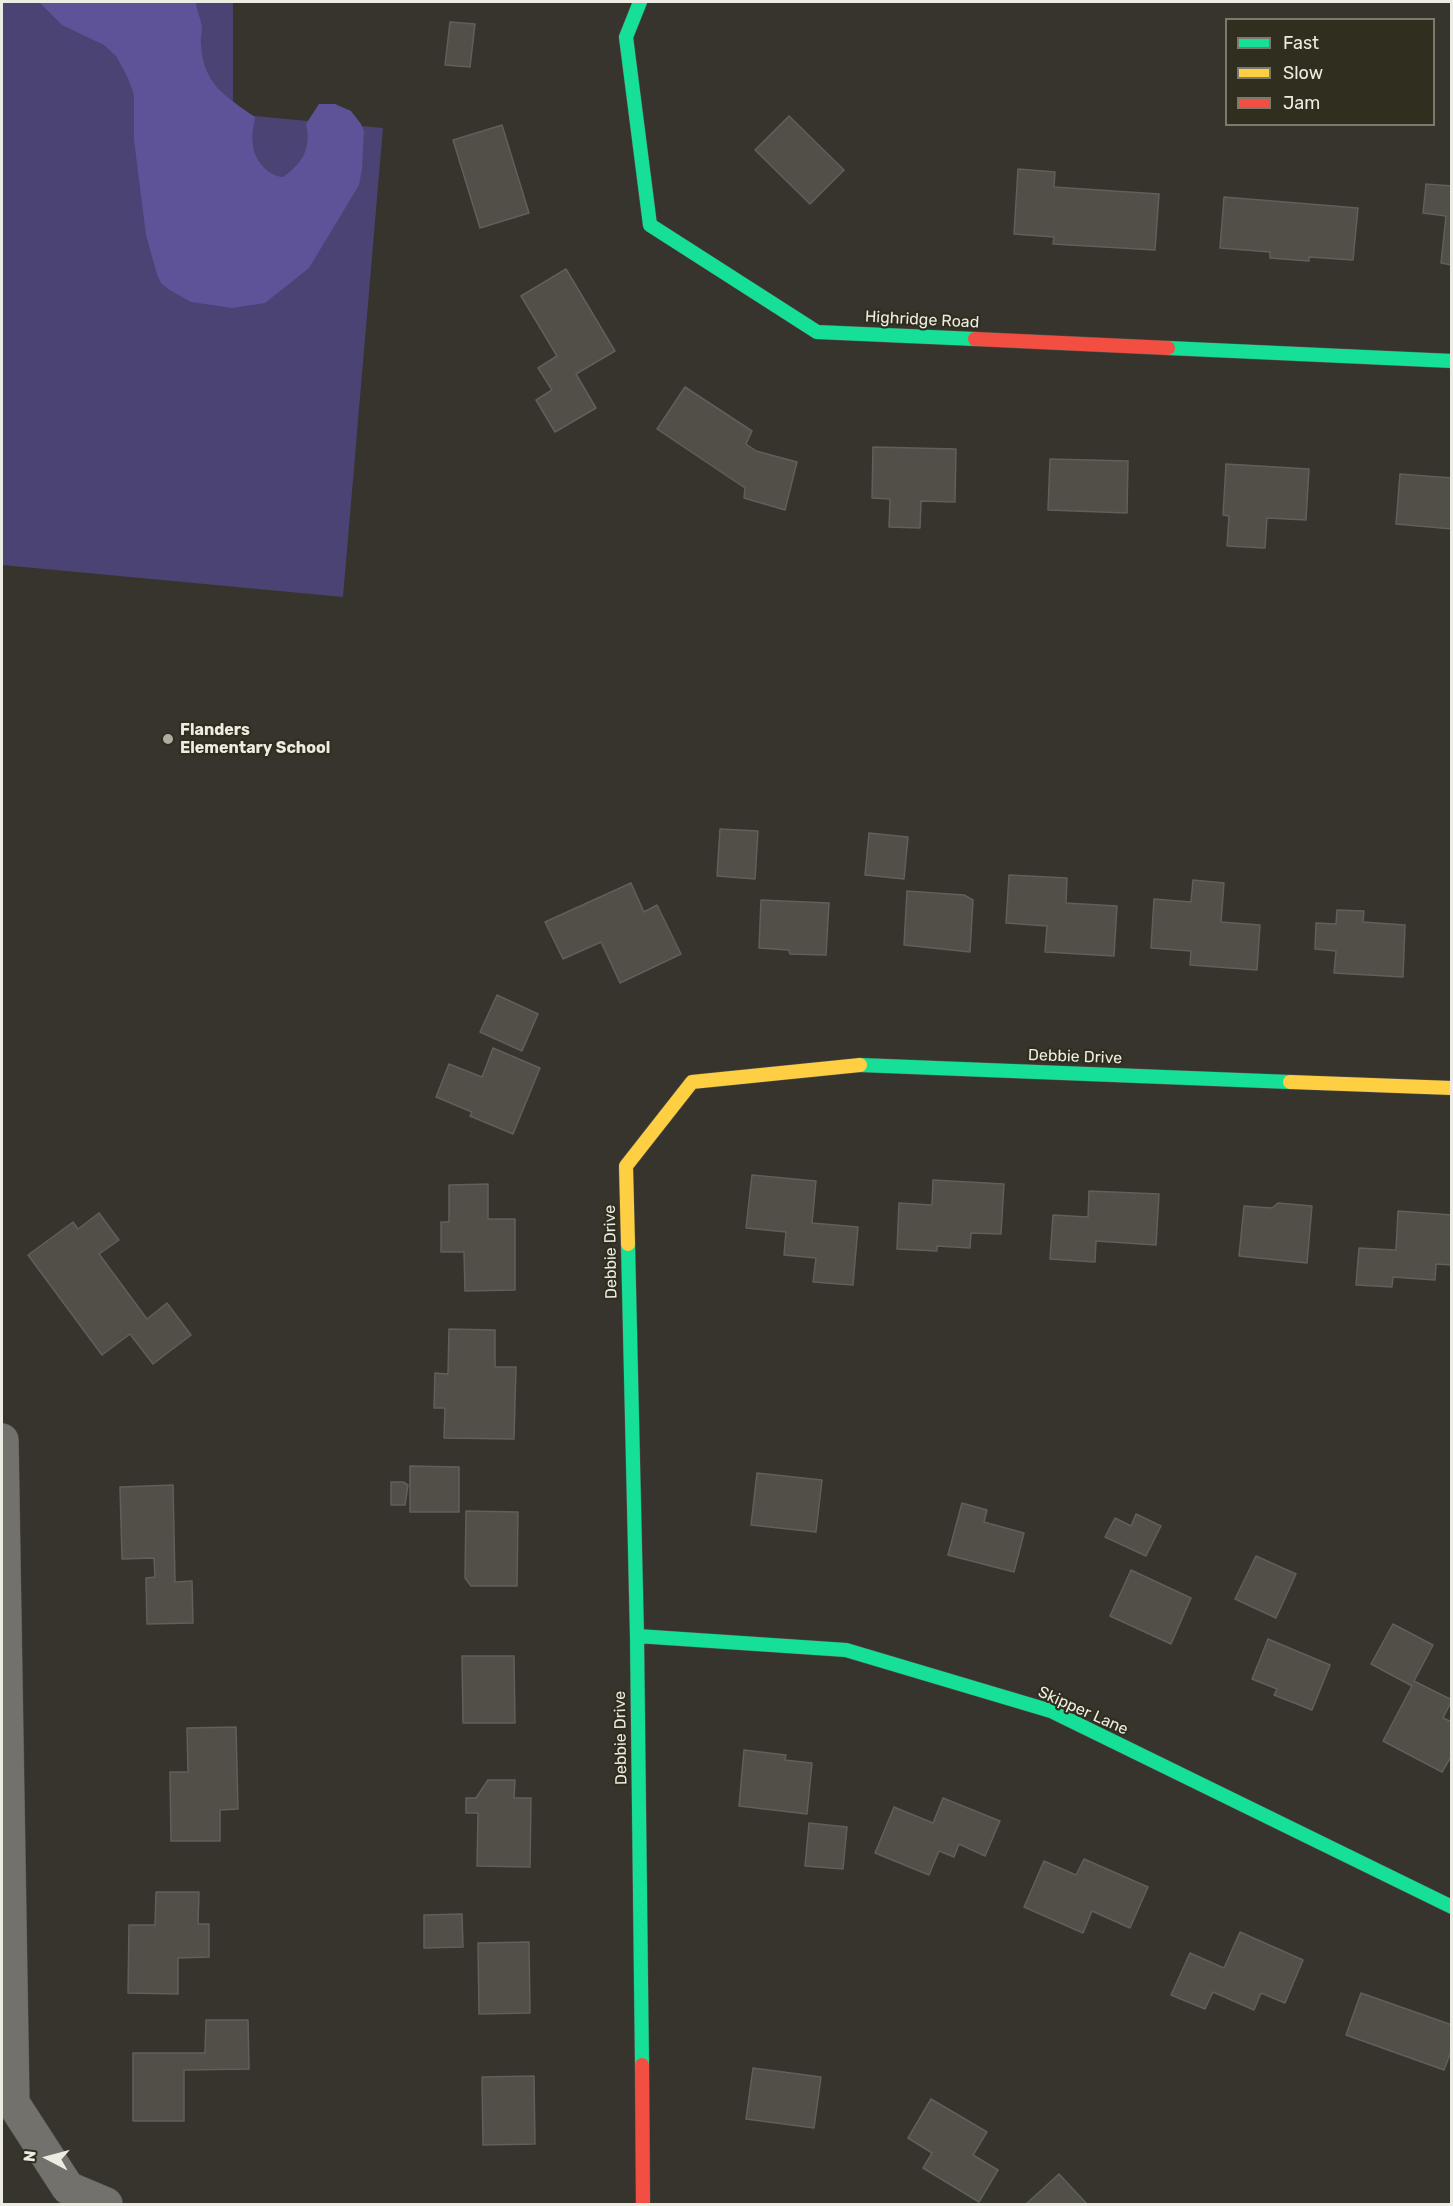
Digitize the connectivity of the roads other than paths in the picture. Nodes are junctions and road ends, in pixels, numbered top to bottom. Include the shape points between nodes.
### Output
1 (640, 2) edge
2 (1452, 361) edge
3 (1452, 1088) edge
4 (2, 1440) edge
5 (637, 1636) junction
6 (1452, 1907) edge
7 (106, 2205) edge
8 (643, 2205) edge

1 - 2 street, Highridge Road via 626,37 650,225 817,332
3 - 5 street, Debbie Drive via 862,1065 692,1082 626,1166
4 - 7 street via 13,2103 68,2188
5 - 6 street, Skipper Lane via 846,1650 1051,1711
5 - 8 street, Debbie Drive

